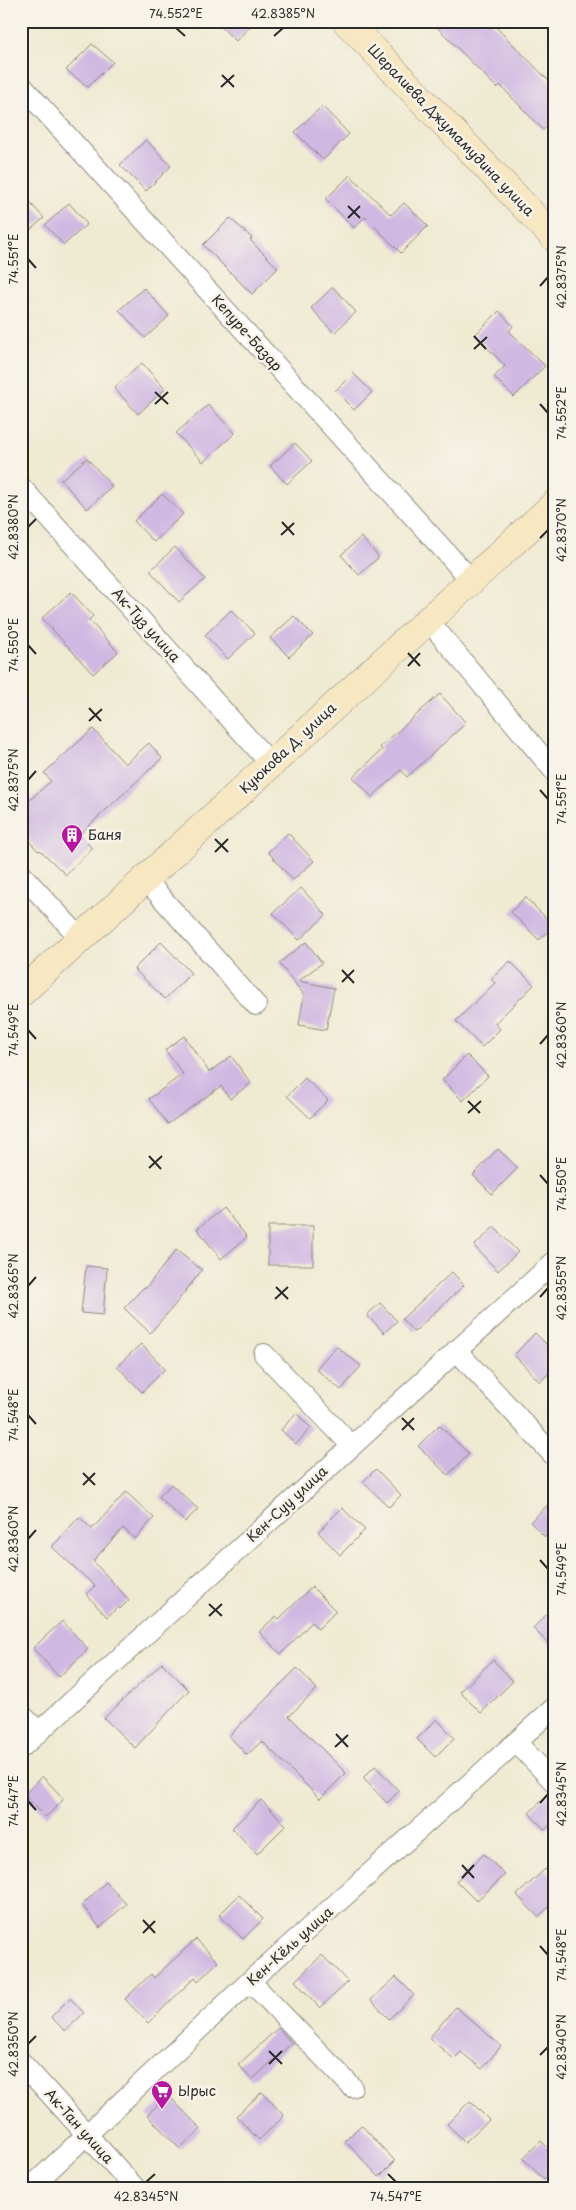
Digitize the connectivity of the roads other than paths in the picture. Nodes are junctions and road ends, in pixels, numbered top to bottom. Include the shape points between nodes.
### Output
1 (346, 21) edge
2 (21, 85) edge
3 (555, 238) edge
4 (21, 487) edge
5 (555, 504) edge
6 (472, 581) junction
7 (428, 620) junction
8 (271, 764) junction
9 (555, 772) edge
10 (21, 874) edge
11 (146, 880) junction
12 (82, 940) junction
13 (21, 993) edge
14 (256, 1005) dead end
15 (555, 1261) edge
16 (456, 1350) junction
17 (264, 1354) dead end
18 (351, 1445) junction
19 (555, 1457) edge
20 (555, 1707) edge
21 (21, 1714) edge
22 (39, 1732) junction
23 (516, 1743) junction
24 (21, 1748) edge
25 (555, 1783) edge
26 (250, 1981) junction
27 (21, 2062) edge
28 (352, 2087) dead end
29 (87, 2135) junction
30 (29, 2189) edge
31 (136, 2189) edge

1 - 3 street, Шералиева Джумамудина улица
2 - 6 street, Кепуре-Базар
4 - 8 street, Ак-Туз улица
5 - 6 street, Куюкова Д. улица
6 - 7 street, Куюкова Д. улица
7 - 8 street, Куюкова Д. улица
7 - 9 street
8 - 11 street, Куюкова Д. улица
10 - 12 street
11 - 12 street, Куюкова Д. улица
11 - 14 street
12 - 13 street, Куюкова Д. улица
15 - 16 street, Кен-Суу улица
16 - 18 street, Кен-Суу улица
16 - 19 street
17 - 18 street
18 - 22 street, Кен-Суу улица
20 - 23 street, Кен-Кёль улица
21 - 22 street
22 - 24 street, Кен-Суу улица
23 - 25 street
23 - 26 street, Кен-Кёль улица
26 - 28 street
26 - 29 street, Кен-Кёль улица
27 - 29 street, Ак-Тан улица
29 - 30 street, Кен-Кёль улица
29 - 31 street, Ак-Тан улица

